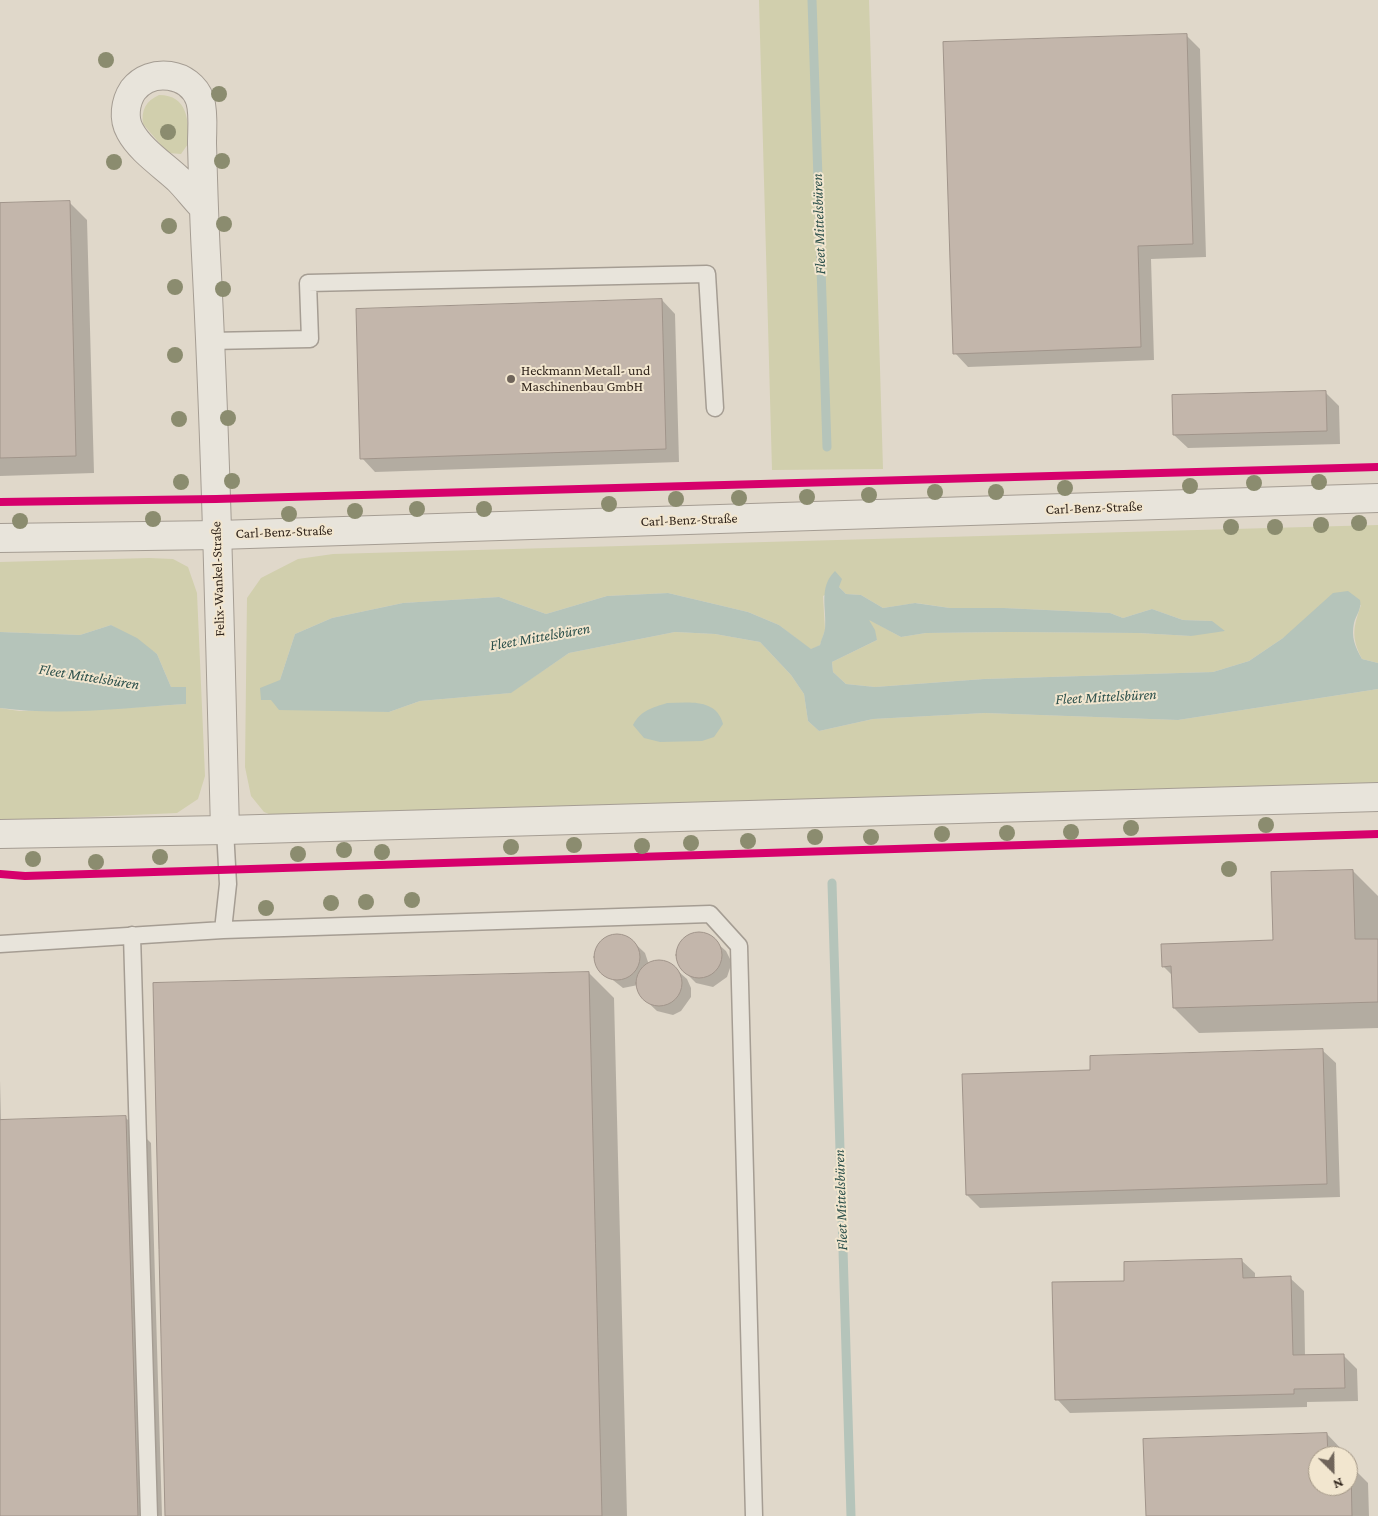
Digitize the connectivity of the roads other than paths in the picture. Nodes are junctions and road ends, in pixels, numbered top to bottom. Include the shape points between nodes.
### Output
1 (204, 208) dead end
2 (210, 342) junction
3 (716, 408) dead end
4 (1378, 498) edge
5 (218, 535) junction
6 (0, 538) edge
7 (1378, 798) edge
8 (225, 830) junction
9 (0, 834) edge
10 (223, 930) junction
11 (132, 935) junction
12 (0, 944) edge
13 (149, 1516) edge
14 (754, 1516) edge

1 - 2 street, Felix-Wankel-Straße
2 - 3 lane via 310,339 308,284 707,274
2 - 5 street, Felix-Wankel-Straße
4 - 5 street, Carl-Benz-Straße
5 - 6 street, Carl-Benz-Straße
5 - 8 street, Felix-Wankel-Straße
7 - 8 street
8 - 9 street
8 - 10 lane via 228,884
10 - 11 lane
10 - 14 lane via 710,914 739,946
11 - 12 lane
11 - 13 lane

